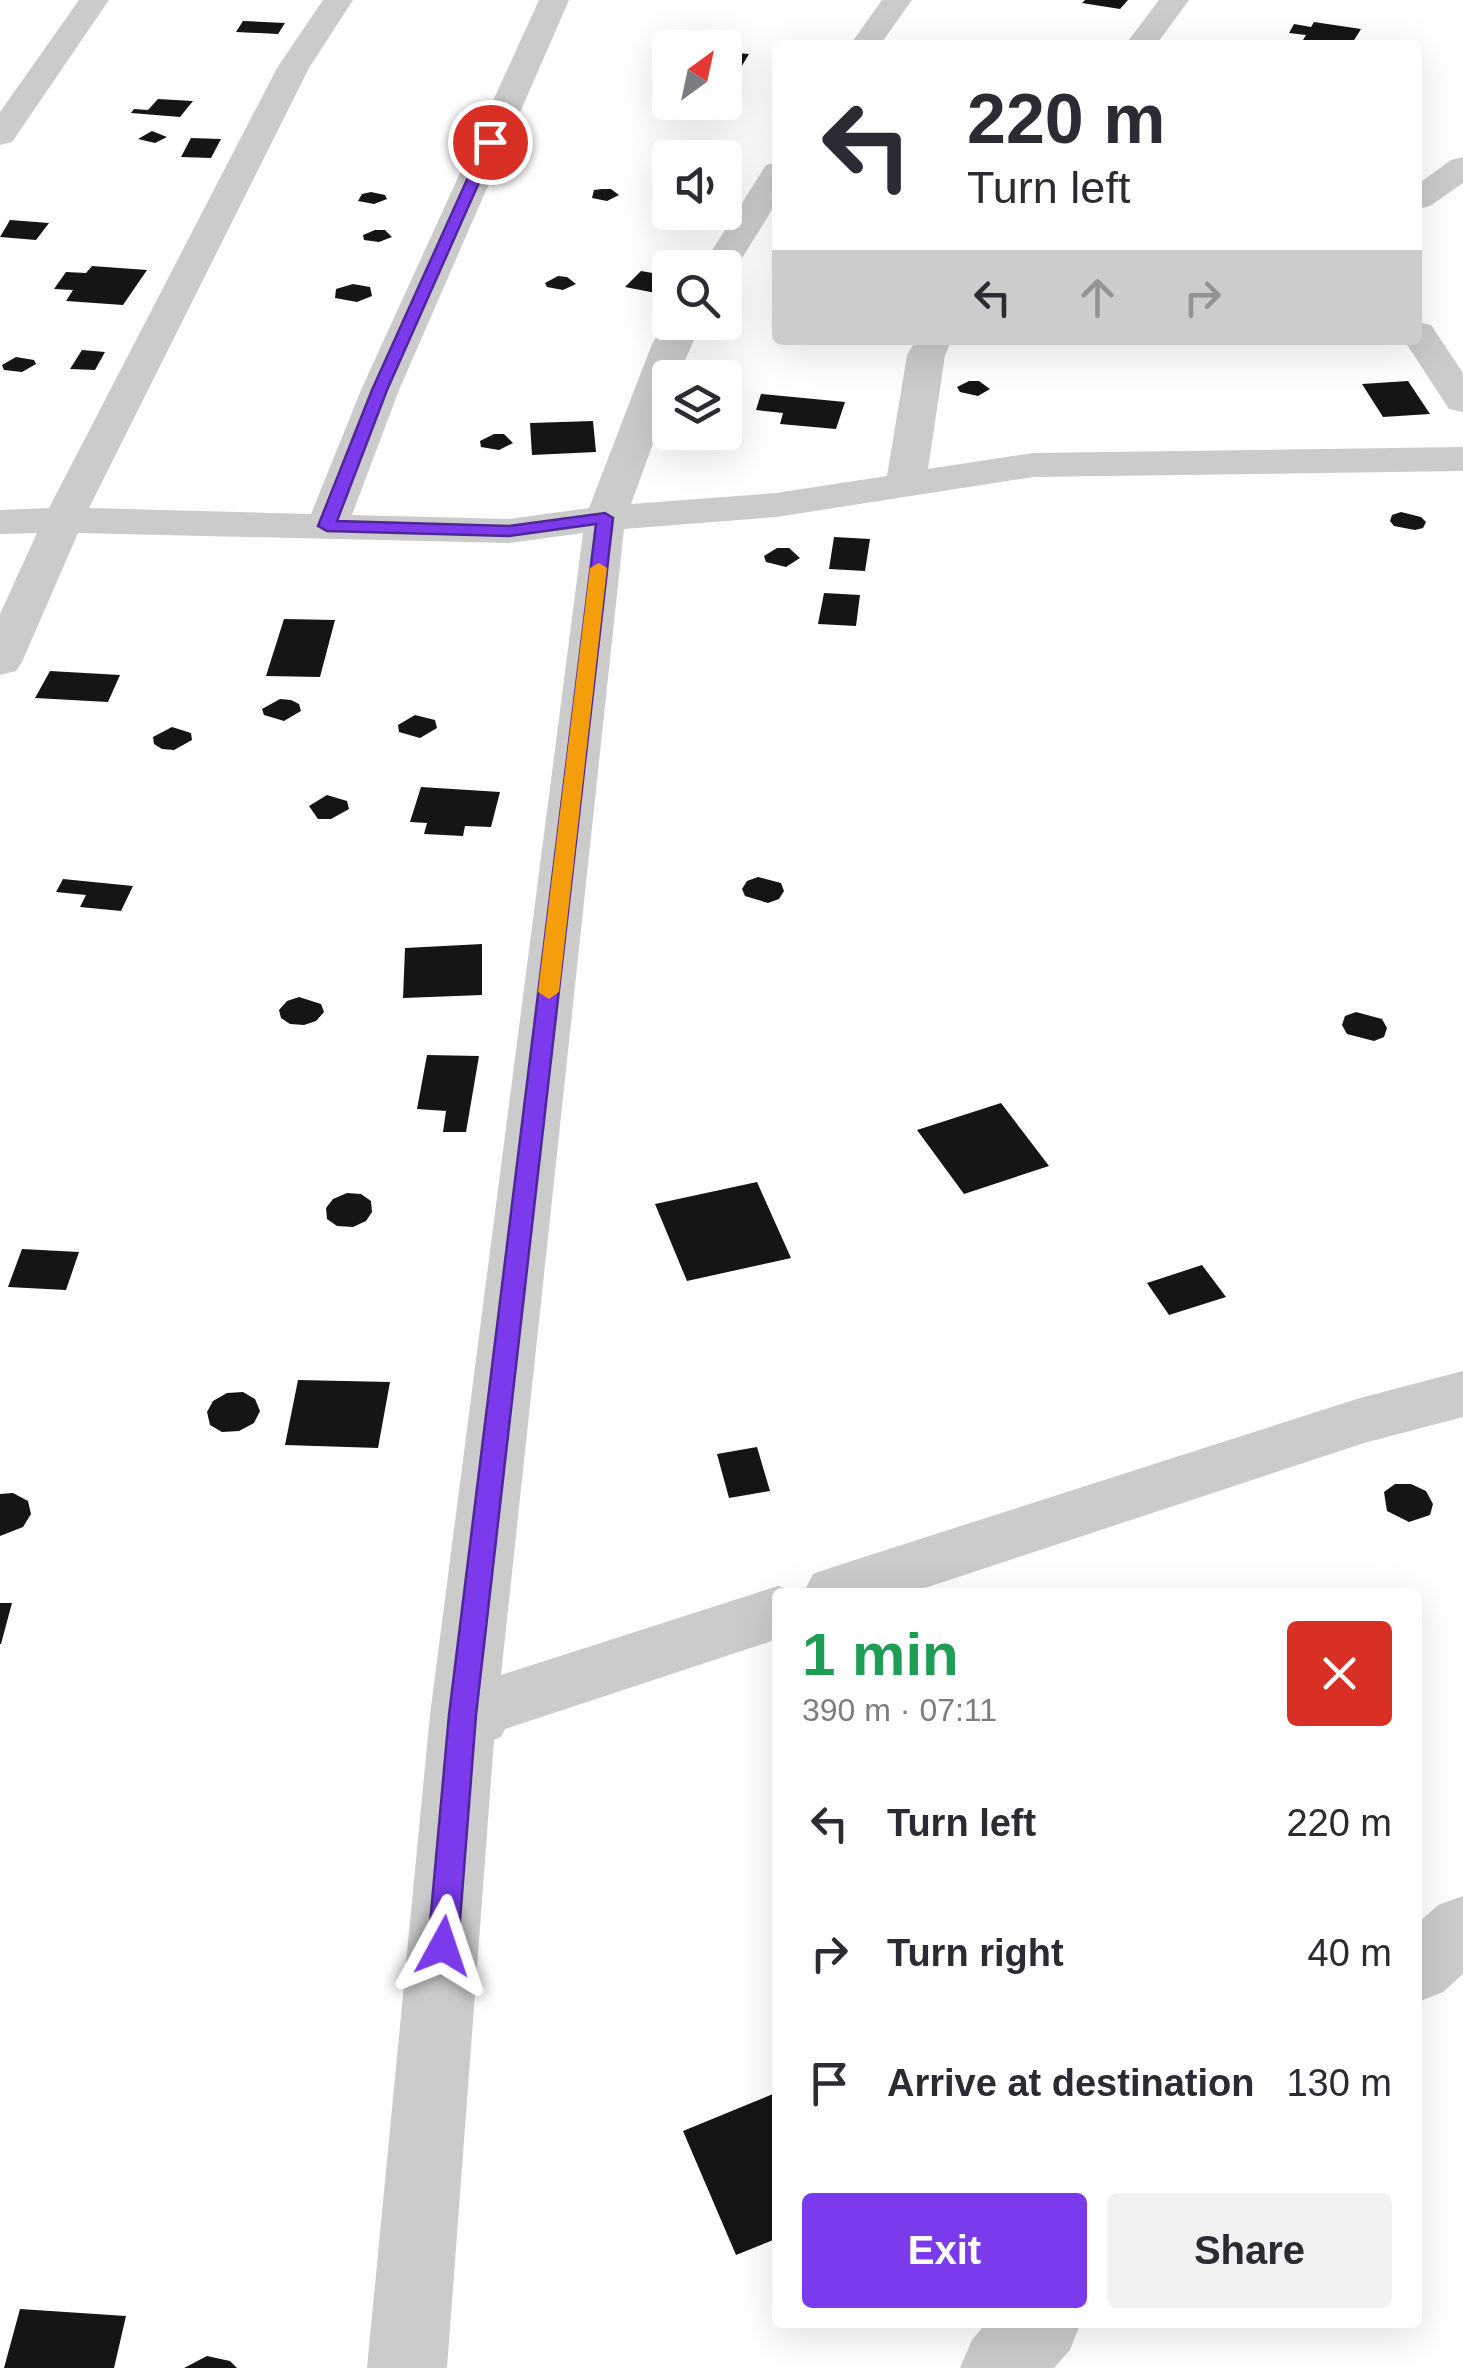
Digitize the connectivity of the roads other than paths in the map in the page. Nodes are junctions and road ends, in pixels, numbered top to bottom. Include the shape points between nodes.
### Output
1 (94, 0) edge
2 (338, 0) edge
3 (554, 0) edge
4 (897, 0) edge
5 (1174, 0) edge
6 (869, 40) edge
7 (1144, 40) edge
8 (0, 135) edge
9 (1463, 168) edge
10 (772, 182) edge
11 (1422, 195) edge
12 (729, 250) edge
13 (673, 340) edge
14 (1422, 340) edge
15 (931, 345) edge
16 (1463, 401) edge
17 (1463, 459) edge
18 (906, 484) junction
19 (605, 518) junction
20 (62, 520) junction
21 (0, 522) edge
22 (327, 526) junction
23 (0, 662) edge
24 (1463, 1394) edge
25 (848, 1588) edge
26 (772, 1614) edge
27 (470, 1716) junction
28 (1463, 1928) edge
29 (1422, 1966) edge
30 (1037, 2328) edge
31 (407, 2368) edge
32 (1000, 2368) edge

1 - 8 street
2 - 20 street via 292,68
3 - 22 street via 380,390
4 - 6 street
5 - 7 street
9 - 11 street
10 - 12 street
13 - 19 street
14 - 16 street
15 - 18 street
17 - 18 street via 1033,464
18 - 19 street via 776,505
19 - 22 street via 509,531
19 - 27 street
20 - 21 street
20 - 22 street
20 - 23 street
24 - 25 street via 1360,1421
26 - 27 street
27 - 31 street
28 - 29 street
30 - 32 street

